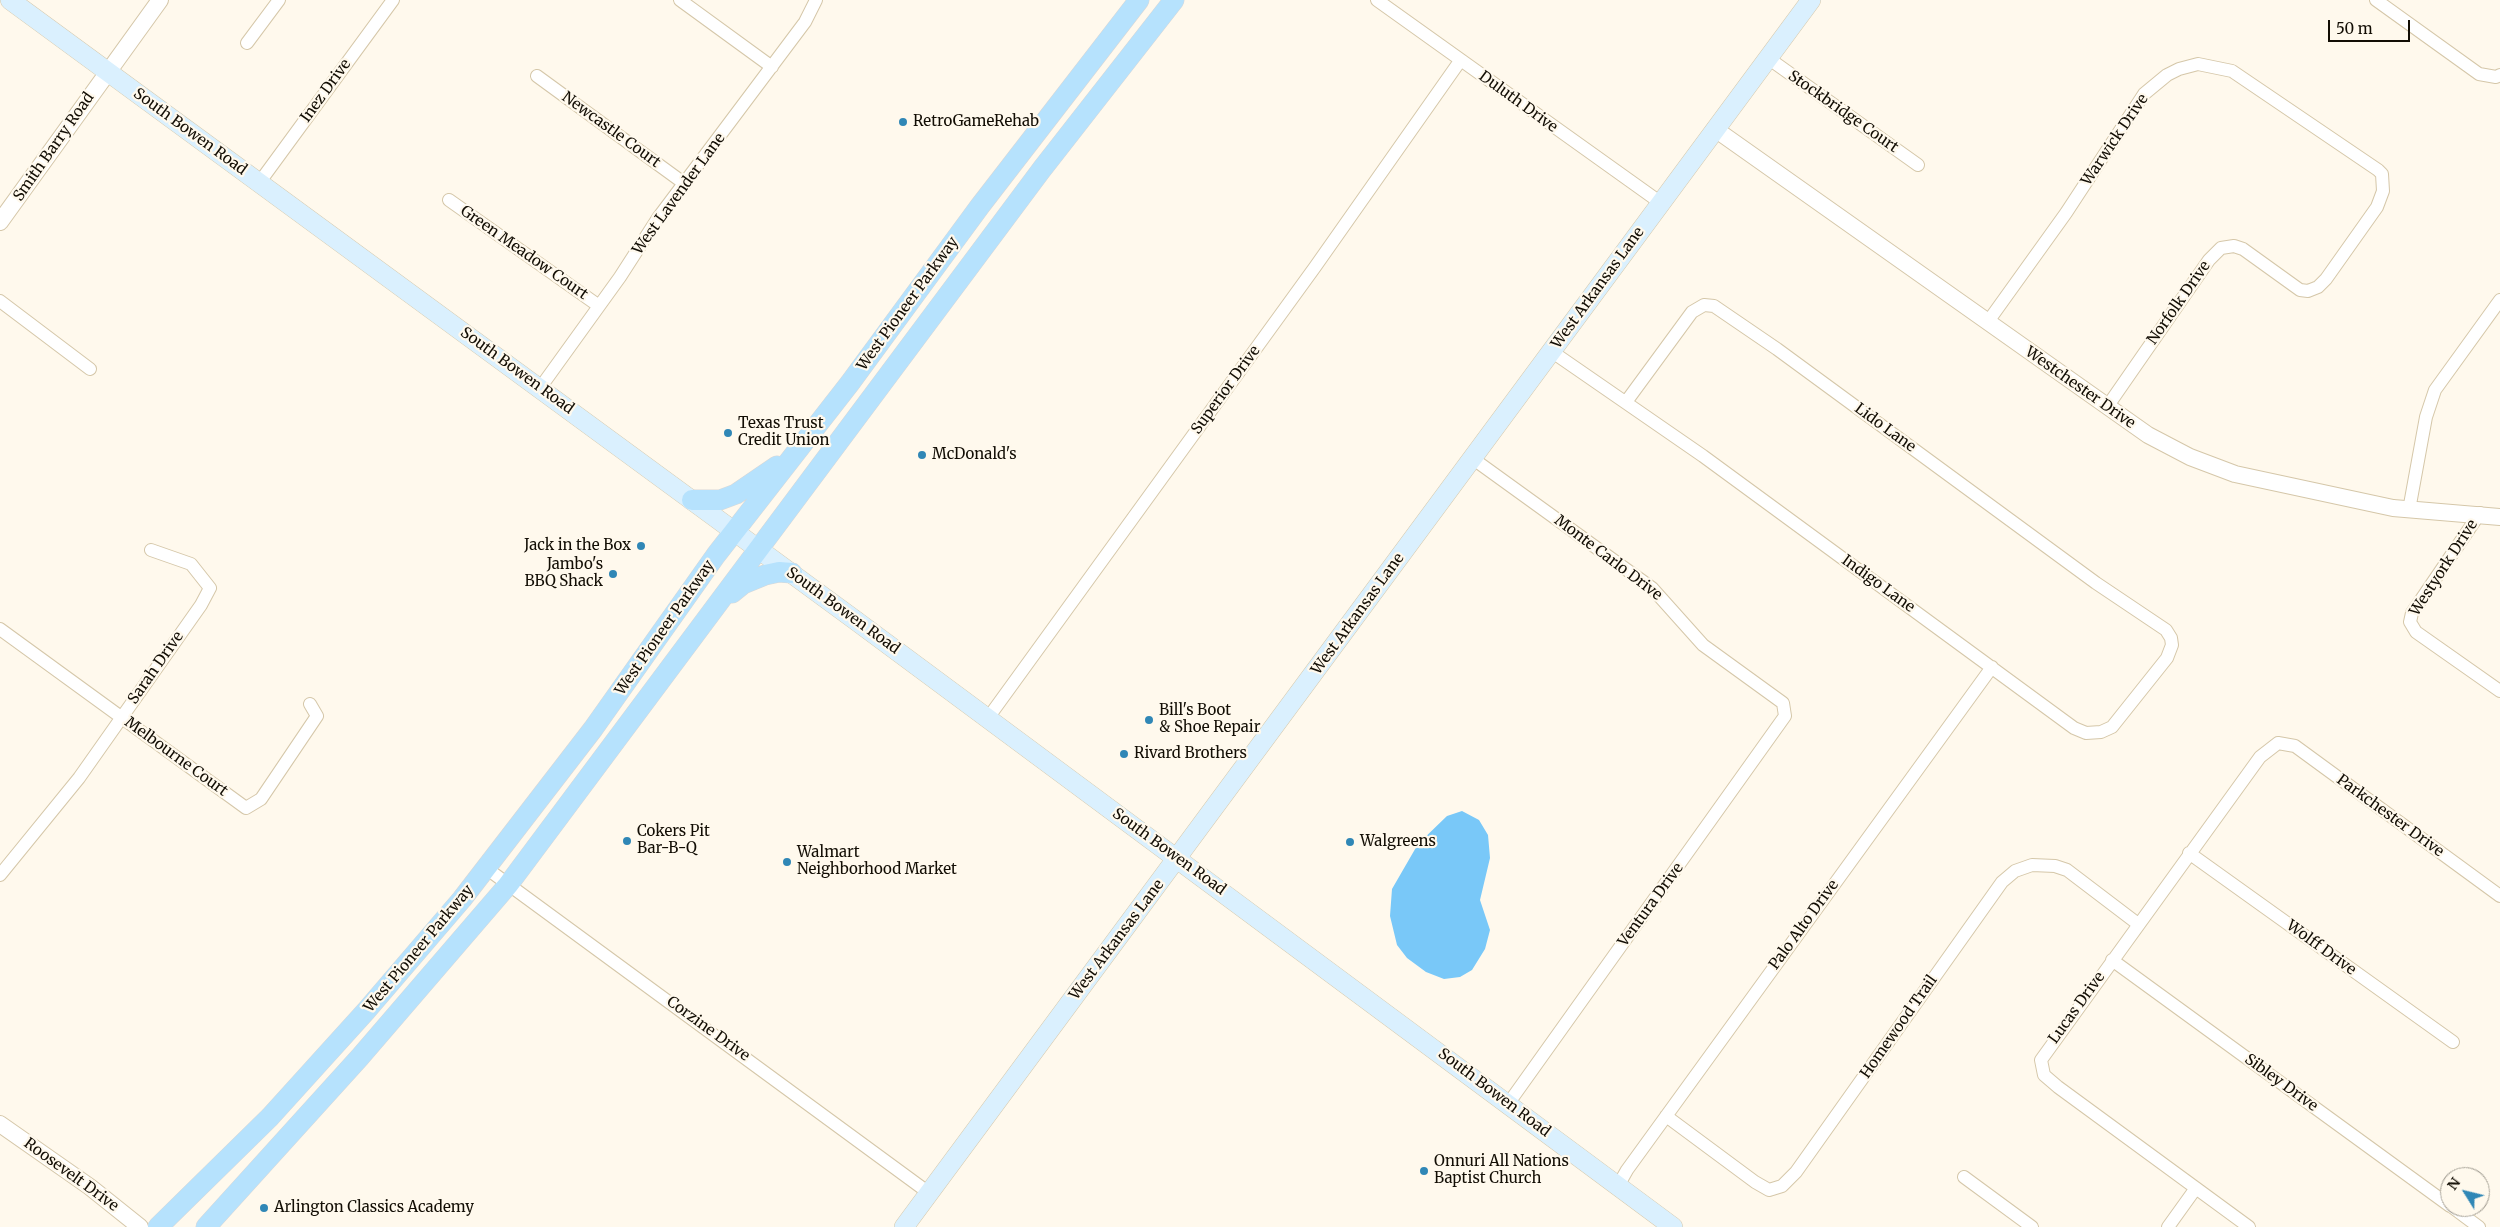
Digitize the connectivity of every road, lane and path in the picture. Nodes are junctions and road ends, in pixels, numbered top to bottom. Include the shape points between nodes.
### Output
1 (160, 0) edge
2 (278, 0) edge
3 (393, 0) edge
4 (680, 0) edge
5 (816, 0) edge
6 (1138, 0) edge
7 (1174, 0) edge
8 (1377, 0) edge
9 (1810, 0) edge
10 (2376, 0) edge
11 (16, 2) edge
12 (247, 43) dead end
13 (1768, 58) junction
14 (1460, 61) junction
15 (772, 67) junction
16 (108, 72) junction
17 (2500, 75) edge
18 (537, 76) dead end
19 (1715, 129) junction
20 (1918, 165) dead end
21 (2383, 182) joint
22 (260, 183) junction
23 (685, 184) junction
24 (449, 200) dead end
25 (1660, 203) junction
26 (3, 213) edge
27 (938, 263) junction
28 (957, 284) junction
29 (2500, 300) edge
30 (0, 301) edge
31 (599, 306) junction
32 (1987, 323) junction
33 (1552, 351) junction
34 (90, 369) dead end
35 (540, 388) junction
36 (1626, 402) junction
37 (2107, 407) junction
38 (796, 452) junction
39 (1472, 458) junction
40 (692, 500) junction
41 (2409, 510) junction
42 (2480, 513) junction
43 (2500, 517) edge
44 (734, 531) junction
45 (151, 550) dead end
46 (760, 550) junction
47 (792, 573) junction
48 (719, 604) junction
49 (0, 629) edge
50 (2166, 630) joint
51 (1992, 667) junction
52 (2500, 691) edge
53 (1783, 703) joint
54 (310, 704) dead end
55 (122, 717) junction
56 (988, 718) junction
57 (2278, 743) joint
58 (2190, 853) junction
59 (1177, 858) junction
60 (486, 868) junction
61 (0, 875) edge
62 (508, 884) junction
63 (2500, 896) edge
64 (2138, 924) junction
65 (2112, 960) junction
66 (2453, 1042) dead end
67 (1508, 1104) junction
68 (1666, 1116) junction
69 (0, 1124) edge
70 (1964, 1177) dead end
71 (1618, 1186) junction
72 (2196, 1188) junction
73 (929, 1193) junction
74 (2440, 1198) edge
75 (2466, 1217) edge
76 (140, 1227) edge
77 (158, 1227) edge
78 (206, 1227) edge
79 (904, 1227) edge
80 (1673, 1227) edge
81 (2032, 1227) edge
82 (2168, 1227) edge
83 (2249, 1227) edge
84 (2479, 1227) edge

1 - 16 street, Smith Barry Road
2 - 12 street
3 - 22 street, Inez Drive
4 - 15 street
5 - 15 street, West Lavender Lane
6 - 27 main road, West Pioneer Parkway
7 - 28 main road, West Pioneer Parkway via 1042,168
8 - 14 street, Duluth Drive
9 - 13 main road, West Arkansas Lane
10 - 17 street via 2479,74
11 - 16 main road, South Bowen Road
13 - 19 main road, West Arkansas Lane
13 - 20 street, Stockbridge Court
14 - 25 street, Duluth Drive
14 - 56 street, Superior Drive via 1315,268
15 - 23 street, West Lavender Lane
16 - 22 main road, South Bowen Road
16 - 26 street, Smith Barry Road
18 - 23 street, Newcastle Court
19 - 25 main road, West Arkansas Lane
19 - 32 street, Westchester Drive
21 - 32 street, Warwick Drive via 2378,170 2248,79 2218,66 2191,65 2167,75 2144,94 2066,213
21 - 37 street, Norfolk Drive via 2377,207 2326,279 2308,292 2294,286 2243,250 2234,246 2221,248 2209,260
22 - 35 main road, South Bowen Road
23 - 31 street, West Lavender Lane
24 - 31 street, Green Meadow Court
25 - 33 main road, West Arkansas Lane
27 - 28 main road
27 - 38 main road, West Pioneer Parkway
28 - 46 main road, West Pioneer Parkway
29 - 41 street via 2435,390 2426,417
30 - 34 street
31 - 35 street, West Lavender Lane
32 - 37 street, Westchester Drive
33 - 36 street, Indigo Lane
33 - 39 main road, West Arkansas Lane
35 - 40 main road, South Bowen Road
36 - 50 street, Lido Lane via 1692,312 1704,305 1714,306 2096,583
36 - 51 street, Indigo Lane
37 - 41 street, Westchester Drive via 2148,435 2190,457 2235,474
38 - 40 main road via 736,494 720,500
38 - 44 main road, West Pioneer Parkway
39 - 53 street, Monte Carlo Drive via 1652,588 1703,645
39 - 59 main road, West Arkansas Lane
40 - 44 main road, South Bowen Road
41 - 42 street, Westchester Drive
42 - 43 street, Westchester Drive
42 - 52 street, Westyork Drive via 2412,613 2410,622 2416,632
44 - 46 main road, South Bowen Road
44 - 60 main road, West Pioneer Parkway via 593,729
45 - 55 street, Sarah Drive via 191,564 210,588
46 - 47 main road, South Bowen Road
46 - 48 main road, West Pioneer Parkway
47 - 48 main road via 765,575 743,584
47 - 56 main road, South Bowen Road
48 - 62 main road, West Pioneer Parkway
49 - 55 street, Melbourne Court
50 - 51 street, Indigo Lane via 2172,644 2167,658 2112,727 2101,732 2086,733 2074,728
51 - 68 street, Palo Alto Drive
53 - 67 street, Ventura Drive via 1785,716 1776,731
54 - 55 street, Melbourne Court via 317,716 261,799 246,808
55 - 61 street, Sarah Drive via 79,778
56 - 59 main road, South Bowen Road
57 - 58 street, Lucas Drive via 2260,757
57 - 63 street, Parkchester Drive via 2295,746
58 - 64 street, Lucas Drive
58 - 66 street, Wolff Drive
59 - 67 main road, South Bowen Road
59 - 73 main road, West Arkansas Lane
60 - 62 street, Corzine Drive
60 - 77 main road, West Pioneer Parkway via 366,1011 276,1110
62 - 73 street, Corzine Drive
62 - 78 main road, West Pioneer Parkway via 360,1057
64 - 65 street, Lucas Drive
64 - 68 street, Homewood Trail via 2066,870 2032,865 2014,871 2002,882 1796,1172 1782,1186 1769,1190 1754,1182
65 - 72 street, Lucas Drive via 2041,1060 2044,1075
65 - 74 street, Sibley Drive
67 - 71 main road, South Bowen Road
68 - 71 street, Palo Alto Drive
69 - 76 street, Roosevelt Drive via 90,1187
70 - 81 street
71 - 80 main road, South Bowen Road
72 - 82 street
72 - 83 street, Lucas Drive
73 - 79 main road, West Arkansas Lane
75 - 84 street, Sibley Drive

